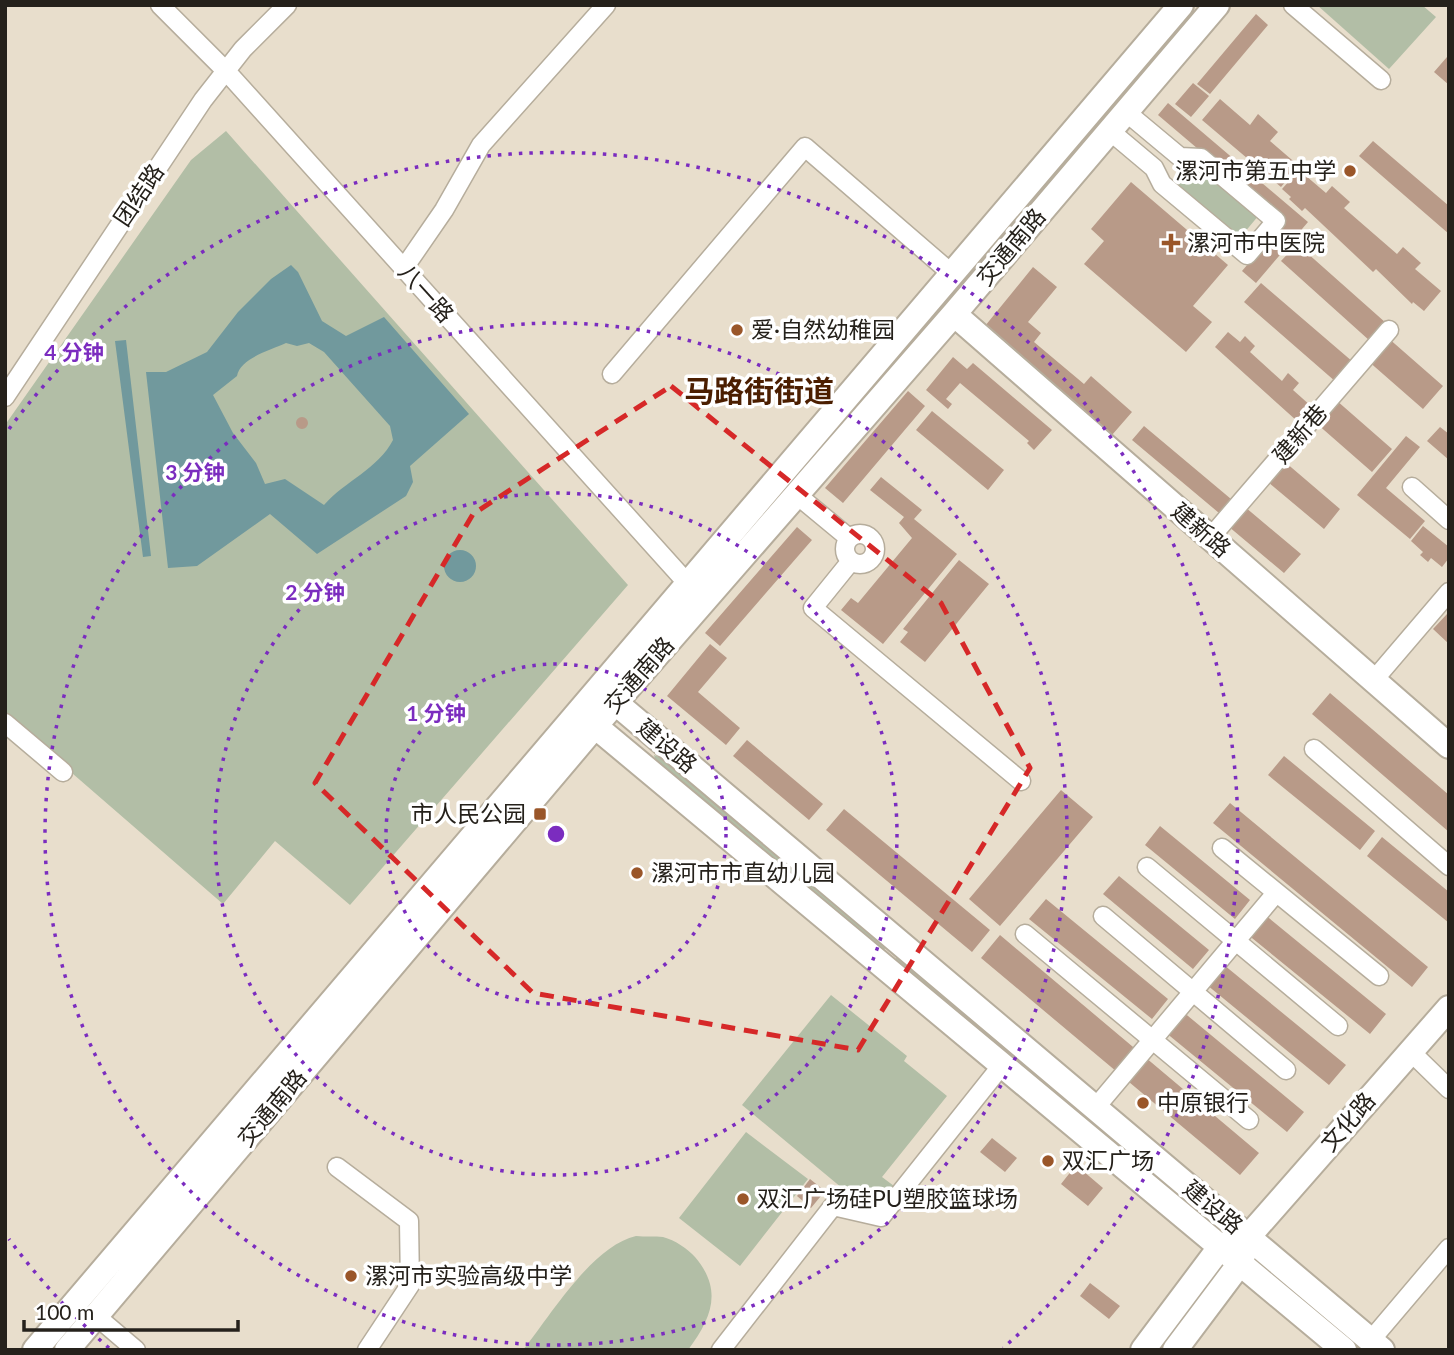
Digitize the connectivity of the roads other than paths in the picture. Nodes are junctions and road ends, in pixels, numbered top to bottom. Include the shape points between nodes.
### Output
1 (160, 5) edge
2 (288, 5) edge
3 (606, 5) edge
4 (1181, 5) edge
5 (1217, 5) edge
6 (1293, 5) edge
7 (227, 72) junction
8 (1381, 80) dead end
9 (1126, 113) junction
10 (1110, 131) junction
11 (404, 268) junction
12 (951, 273) junction
13 (954, 314) junction
14 (1389, 330) dead end
15 (612, 374) dead end
16 (5, 397) edge
17 (778, 478) junction
18 (1412, 487) dead end
19 (797, 495) junction
20 (1449, 520) edge
21 (849, 538) junction
22 (1210, 538) junction
23 (851, 561) junction
24 (688, 584) junction
25 (1449, 592) edge
26 (1373, 681) junction
27 (607, 695) junction
28 (5, 723) edge
29 (595, 726) junction
30 (1449, 746) edge
31 (1314, 749) dead end
32 (63, 772) dead end
33 (1021, 781) dead end
34 (1222, 848) dead end
35 (1449, 866) edge
36 (1147, 867) dead end
37 (1276, 893) junction
38 (1103, 916) dead end
39 (1025, 934) dead end
40 (1236, 941) junction
41 (900, 943) junction
42 (881, 964) junction
43 (1379, 976) dead end
44 (1193, 992) junction
45 (1449, 1008) edge
46 (1338, 1026) dead end
47 (1153, 1040) junction
48 (1410, 1051) junction
49 (1002, 1065) junction
50 (1286, 1070) dead end
51 (1449, 1090) edge
52 (1096, 1107) junction
53 (1249, 1120) dead end
54 (1080, 1128) junction
55 (337, 1167) dead end
56 (1248, 1237) junction
57 (1221, 1245) junction
58 (1449, 1248) edge
59 (1241, 1262) junction
60 (96, 1316) junction
61 (1376, 1345) edge
62 (35, 1350) edge
63 (66, 1350) edge
64 (136, 1350) edge
65 (367, 1350) edge
66 (721, 1350) edge
67 (1143, 1350) edge
68 (1175, 1350) edge
69 (1344, 1350) edge

1 - 7 street, 八一路
2 - 7 street, 团结路 via 243,49
3 - 11 street via 481,145
4 - 12 main road, 交通南路
5 - 9 main road, 交通南路
6 - 8 street
7 - 11 street, 八一路
7 - 16 street, 团结路 via 203,100
9 - 10 main road, 交通南路
9 - 10 street via 1180,158 1201,158 1276,221 1247,255 1162,184 1154,168
10 - 13 main road, 交通南路
11 - 24 street, 八一路
12 - 15 street via 805,147
12 - 17 main road, 交通南路
13 - 19 main road, 交通南路
13 - 22 main road, 建新路
14 - 22 street, 建新巷
17 - 19 main road
17 - 24 main road, 交通南路
18 - 20 street
19 - 21 street
19 - 27 main road, 交通南路
21 - 23 street via 846,552
21 - 23 street via 863,534 875,547 866,563
22 - 26 main road, 建新路
23 - 33 street via 813,608
24 - 27 main road, 交通南路
25 - 26 street
26 - 30 main road, 建新路
27 - 29 main road
27 - 41 main road, 建设路
27 - 62 main road, 交通南路
28 - 32 street
29 - 42 main road, 建设路
29 - 60 main road, 交通南路
31 - 35 street
34 - 37 street
36 - 40 street
37 - 40 street
37 - 43 street
38 - 44 street
39 - 47 street
40 - 44 street
40 - 46 street
41 - 42 main road
41 - 52 main road, 建设路
42 - 49 main road, 建设路
44 - 47 street
44 - 50 street
45 - 48 main road, 文化路
47 - 52 street
47 - 53 street
48 - 51 street
48 - 56 main road, 文化路
49 - 54 main road, 建设路
49 - 66 street via 881,1216 833,1206
52 - 54 main road
52 - 56 main road, 建设路
54 - 57 main road, 建设路
55 - 65 street via 409,1221 411,1285
56 - 57 main road
56 - 59 main road, 文化路
56 - 61 main road, 建设路
57 - 59 main road, 建设路
57 - 67 main road
58 - 61 street
59 - 68 main road, 文化路
59 - 69 main road, 建设路
60 - 63 main road, 交通南路
60 - 64 street

